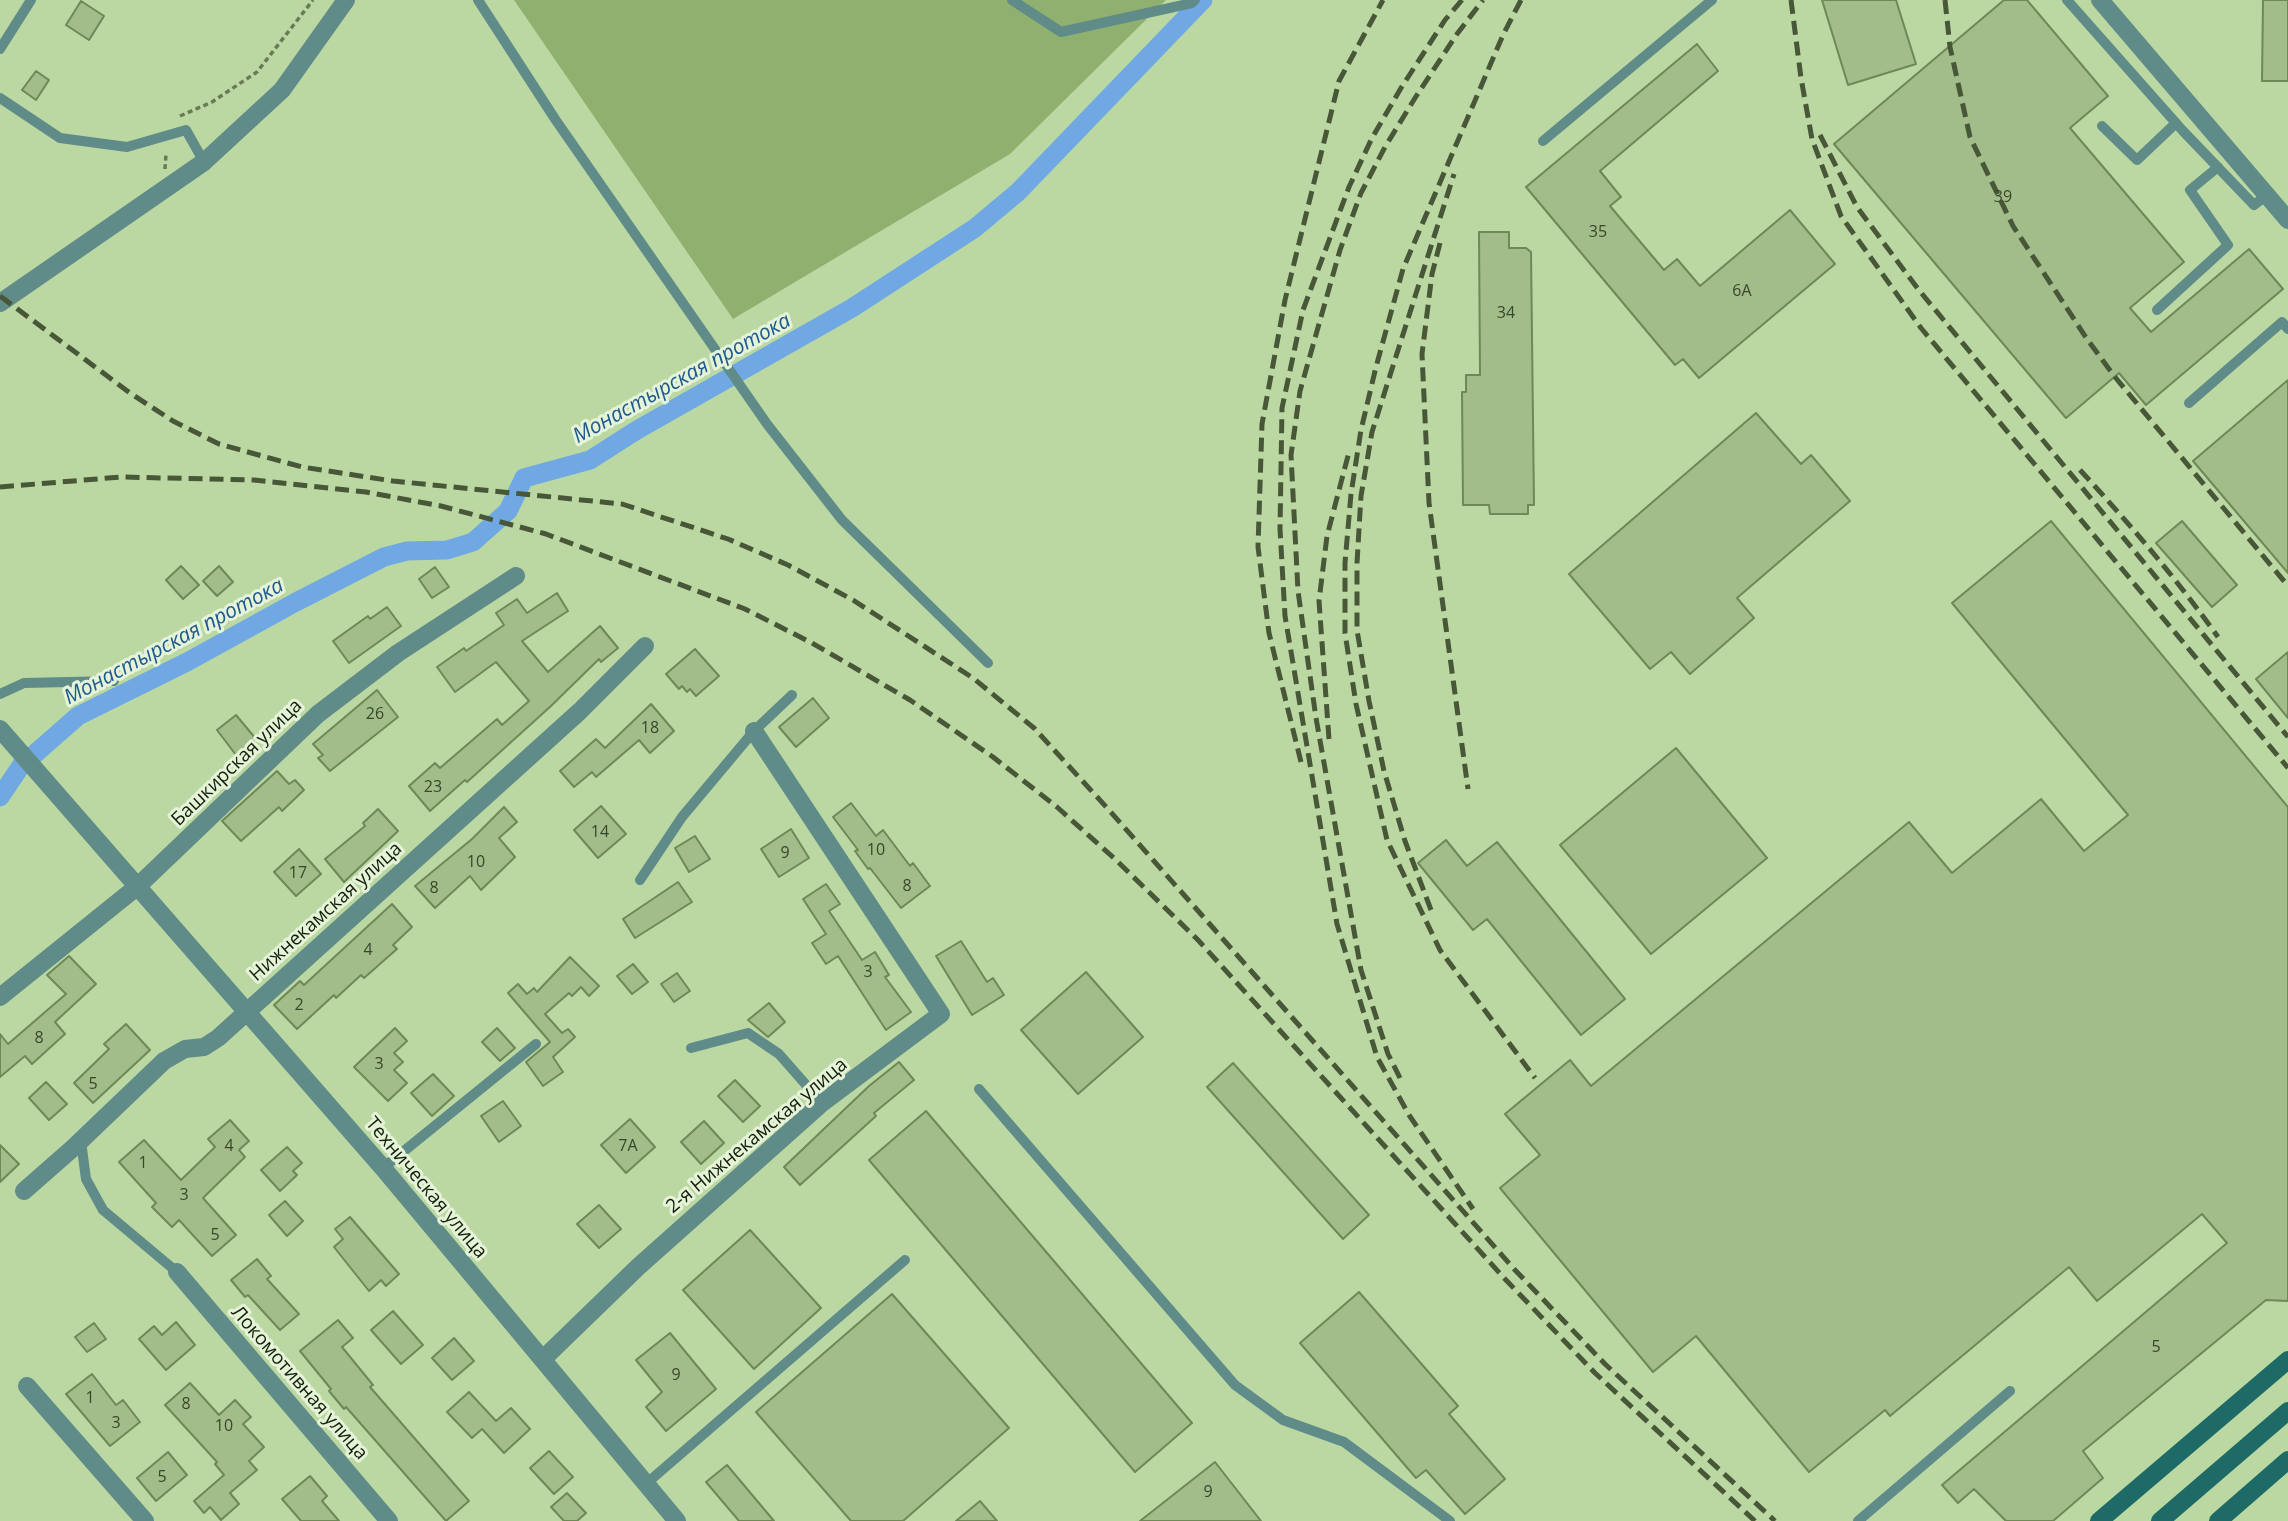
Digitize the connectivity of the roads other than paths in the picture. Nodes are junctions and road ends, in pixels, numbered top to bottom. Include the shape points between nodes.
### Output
1 (31, 0) edge
2 (346, 0) edge
3 (478, 0) edge
4 (1012, 0) edge
5 (1195, 0) edge
6 (1712, 0) edge
7 (2067, 0) edge
8 (2100, 0) edge
9 (0, 49) edge
10 (0, 98) edge
11 (2176, 123) junction
12 (2102, 127) dead end
13 (1543, 141) dead end
14 (204, 162) junction
15 (2218, 167) junction
16 (2267, 195) junction
17 (2288, 220) edge
18 (0, 303) edge
19 (2157, 310) dead end
20 (2288, 329) edge
21 (2189, 403) dead end
22 (516, 576) dead end
23 (645, 646) dead end
24 (988, 663) dead end
25 (114, 681) dead end
26 (0, 694) edge
27 (792, 695) dead end
28 (0, 729) edge
29 (754, 731) junction
30 (640, 880) dead end
31 (138, 886) junction
32 (0, 998) edge
33 (247, 1010) junction
34 (536, 1044) dead end
35 (691, 1048) dead end
36 (979, 1090) dead end
37 (822, 1104) junction
38 (81, 1141) junction
39 (383, 1168) junction
40 (24, 1191) dead end
41 (905, 1260) dead end
42 (177, 1272) joint
43 (543, 1359) junction
44 (2288, 1360) edge
45 (27, 1386) dead end
46 (2010, 1391) dead end
47 (2288, 1411) edge
48 (2288, 1460) edge
49 (647, 1483) junction
50 (672, 1519) edge
51 (145, 1521) edge
52 (390, 1521) edge
53 (1450, 1521) edge
54 (1858, 1521) edge
55 (2099, 1521) edge
56 (2160, 1521) edge
57 (2218, 1521) edge

1 - 9 lane
2 - 14 street via 282,90
3 - 24 lane via 767,424 842,520
4 - 5 lane via 1061,32
6 - 13 lane
7 - 11 lane
8 - 16 street
10 - 14 lane via 60,138 127,147 186,131
11 - 12 lane via 2137,160
11 - 15 lane
14 - 18 street
15 - 16 lane via 2254,205
15 - 19 lane via 2190,190 2228,245
16 - 17 street
20 - 21 lane via 2282,322
22 - 31 street, Башкирская улица via 398,653 318,714
23 - 33 street, Нижнекамская улица via 580,711
25 - 26 lane via 24,683
27 - 29 lane
28 - 31 street, Техническая улица
29 - 30 lane via 682,817
29 - 37 street, 2-я Нижнекамская улица via 941,1014
31 - 32 street, Башкирская улица
31 - 33 street, Техническая улица
33 - 38 street, Нижнекамская улица via 204,1047 184,1049 164,1061
33 - 39 street, Техническая улица
34 - 39 lane
35 - 37 lane via 748,1033 779,1054
36 - 53 lane via 1235,1385 1283,1420 1344,1442
37 - 43 street, 2-я Нижнекамская улица via 638,1266
38 - 40 street, Нижнекамская улица
38 - 42 lane via 86,1179 103,1210
39 - 43 street, Техническая улица
41 - 49 lane
42 - 52 street, Локомотивная улица
43 - 49 street, Техническая улица
44 - 55 main road
45 - 51 street
46 - 54 lane
47 - 56 main road
48 - 57 main road
49 - 50 street, Техническая улица

